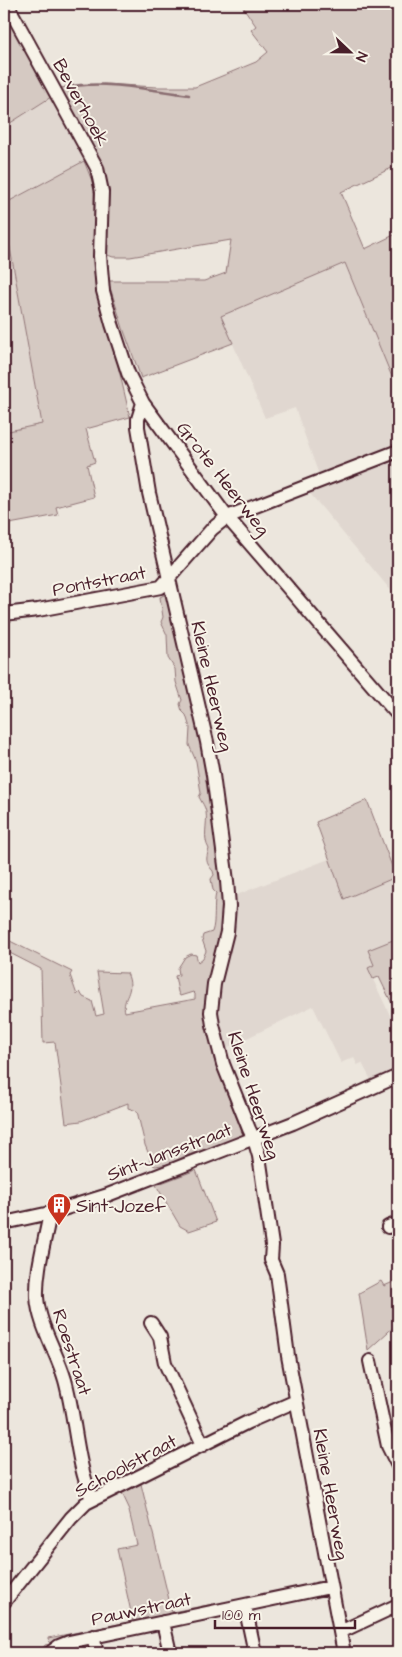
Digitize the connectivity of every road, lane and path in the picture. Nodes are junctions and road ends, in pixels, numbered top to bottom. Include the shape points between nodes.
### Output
1 (7, 4) edge
2 (101, 225) joint
3 (142, 403) junction
4 (398, 451) edge
5 (227, 516) junction
6 (169, 578) junction
7 (4, 614) edge
8 (398, 715) edge
9 (398, 1076) edge
10 (254, 1139) junction
11 (50, 1214) junction
12 (4, 1224) edge
13 (150, 1323) dead end
14 (370, 1361) dead end
15 (296, 1401) junction
16 (203, 1445) junction
17 (398, 1466) edge
18 (92, 1500) junction
19 (330, 1587) junction
20 (4, 1602) edge
21 (398, 1604) edge
22 (245, 1606) junction
23 (163, 1622) junction
24 (340, 1632) junction
25 (93, 1636) junction
26 (50, 1653) edge
27 (97, 1653) edge
28 (170, 1653) edge
29 (255, 1653) edge
30 (344, 1653) edge

1 - 2 street, Beverhoek via 99,174
2 - 3 street, Grote Heerweg via 101,274 105,300 128,373
3 - 5 street, Grote Heerweg
3 - 6 street, Kleine Heerweg via 138,427
4 - 5 street, Pontstraat
5 - 6 street, Pontstraat
5 - 8 street, Grote Heerweg
6 - 7 street, Pontstraat via 162,587
6 - 10 street, Kleine Heerweg via 207,742 227,881 228,919 212,998 212,1025 223,1064
9 - 10 street, Sint-Jansstraat
10 - 11 street, Sint-Jansstraat
10 - 15 street, Kleine Heerweg
11 - 12 street, Sint-Jansstraat
11 - 18 street, Roestraat via 39,1268 37,1298 44,1328 65,1382 84,1481
13 - 16 street via 160,1337 165,1363
14 - 17 street via 388,1446
15 - 16 street, Schoolstraat
15 - 19 street, Kleine Heerweg
16 - 18 street, Schoolstraat
18 - 20 street, Schoolstraat via 71,1518
19 - 22 street, Pauwstraat
19 - 24 street, Kleine Heerweg
21 - 24 street
22 - 23 street, Pauwstraat
22 - 29 street
23 - 25 street, Pauwstraat
23 - 28 street
24 - 30 street, Kleine Heerweg
25 - 26 street, Pauwstraat via 64,1643
25 - 27 street

